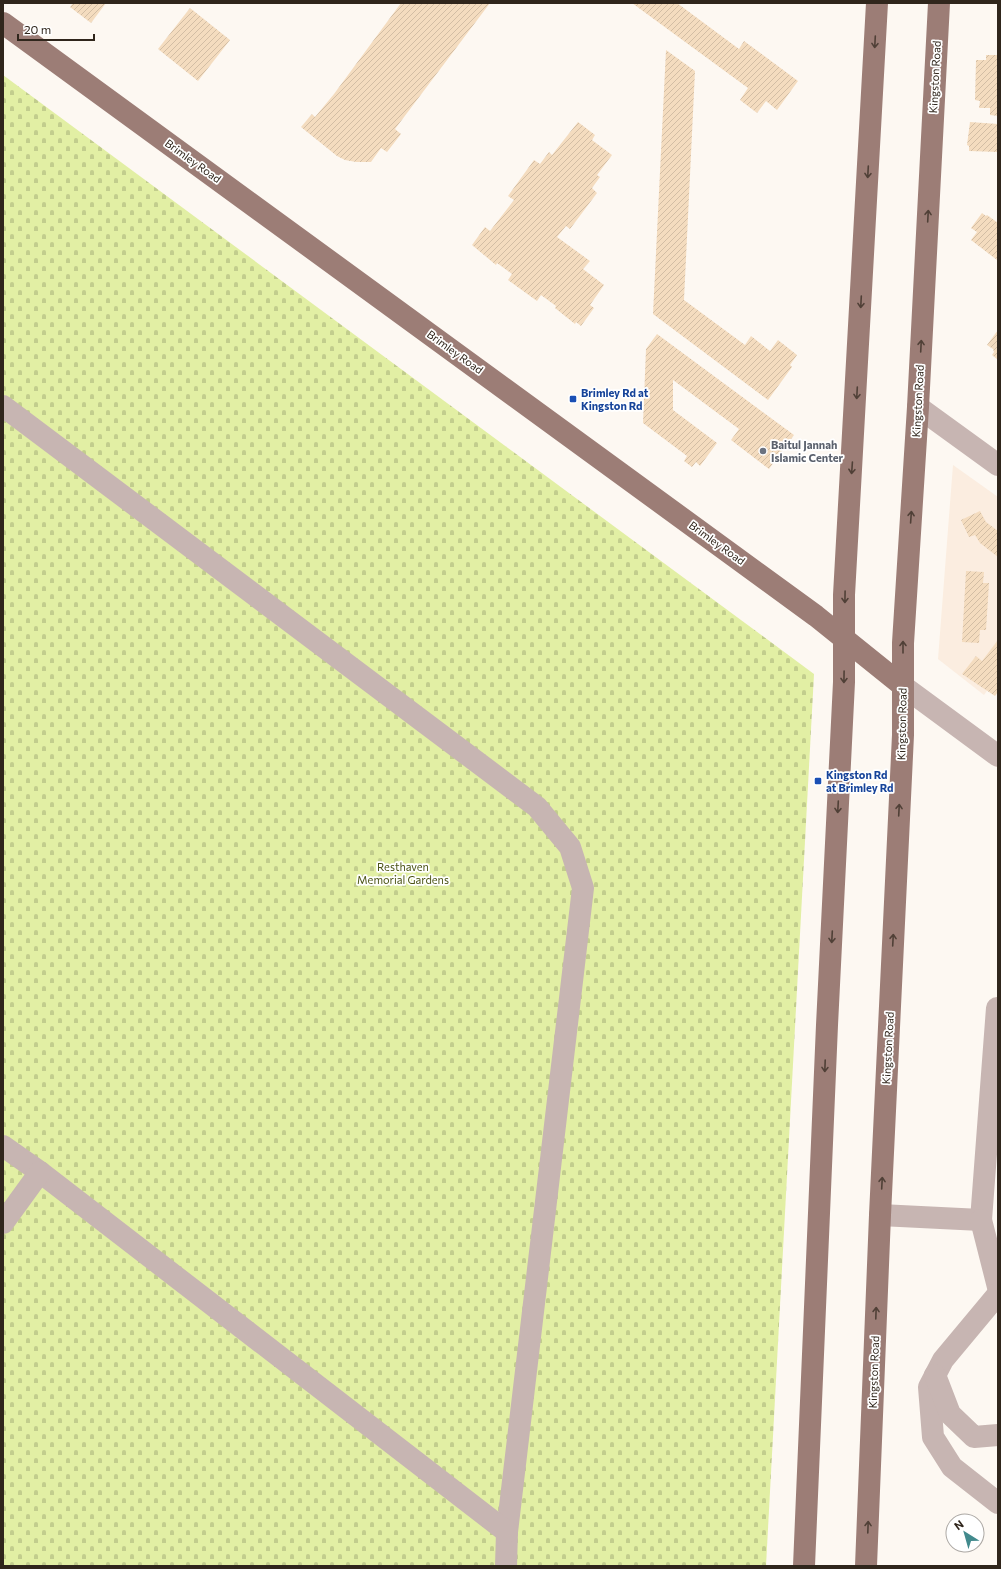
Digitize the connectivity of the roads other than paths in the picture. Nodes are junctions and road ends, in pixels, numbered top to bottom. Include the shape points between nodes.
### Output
1 (877, 3) edge
2 (938, 3) edge
3 (3, 23) edge
4 (3, 406) edge
5 (918, 407) junction
6 (998, 465) edge
7 (844, 638) junction
8 (903, 686) junction
9 (998, 756) edge
10 (998, 1008) edge
11 (3, 1146) edge
12 (40, 1172) junction
13 (880, 1215) junction
14 (981, 1220) junction
15 (3, 1223) edge
16 (998, 1287) edge
17 (998, 1294) edge
18 (935, 1375) junction
19 (998, 1435) edge
20 (998, 1503) edge
21 (507, 1532) junction
22 (506, 1566) edge
23 (804, 1566) edge
24 (866, 1566) edge

1 -> 7 main road via 844,595
5 -> 2 main road, Kingston Road
3 - 7 main road, Brimley Road
4 - 21 street via 537,807 570,847 584,888
5 - 6 street
8 -> 5 main road, Kingston Road via 903,635
7 - 8 main road, Brimley Road
7 -> 23 main road
8 - 9 street
13 -> 8 main road, Kingston Road via 903,735
10 - 14 street
11 - 12 street
12 - 15 street
12 - 21 street
13 - 14 street
24 -> 13 main road, Kingston Road
14 - 16 street
17 - 18 street via 943,1360
18 - 19 street via 950,1414 974,1437
18 - 20 street via 929,1387 934,1437 952,1467
21 - 22 street

